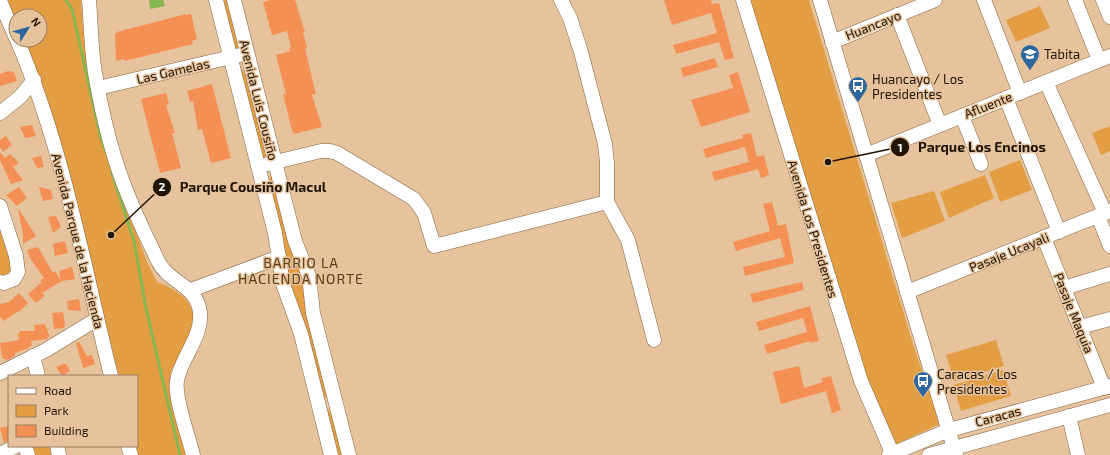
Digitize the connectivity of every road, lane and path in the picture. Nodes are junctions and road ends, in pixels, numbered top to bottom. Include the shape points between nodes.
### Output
1 (89, 0) edge
2 (216, 0) edge
3 (234, 0) edge
4 (561, 0) edge
5 (742, 0) edge
6 (820, 0) edge
7 (984, 0) edge
8 (1075, 0) edge
9 (1103, 0) edge
10 (0, 1) edge
11 (931, 1) edge
12 (897, 15) junction
13 (1110, 17) edge
14 (8, 20) edge
15 (832, 42) junction
16 (20, 48) edge
17 (248, 54) junction
18 (230, 57) junction
19 (1104, 58) edge
20 (34, 80) junction
21 (1046, 82) junction
22 (98, 88) junction
23 (1020, 92) junction
24 (1006, 98) junction
25 (0, 113) edge
26 (962, 116) junction
27 (940, 125) junction
28 (866, 155) junction
29 (275, 162) junction
30 (981, 164) dead end
31 (259, 166) junction
32 (607, 202) junction
33 (0, 206) edge
34 (1104, 213) edge
35 (1058, 232) junction
36 (1044, 238) junction
37 (1110, 246) edge
38 (278, 257) junction
39 (1110, 274) edge
40 (0, 283) edge
41 (1064, 288) junction
42 (191, 290) junction
43 (907, 292) junction
44 (97, 319) junction
45 (1110, 319) edge
46 (1080, 327) junction
47 (654, 340) dead end
48 (33, 356) junction
49 (14, 371) edge
50 (0, 373) edge
51 (38, 375) edge
52 (111, 375) edge
53 (1107, 387) edge
54 (336, 403) junction
55 (1110, 405) edge
56 (319, 406) junction
57 (1069, 416) junction
58 (949, 430) junction
59 (14, 447) edge
60 (955, 451) edge
61 (0, 454) edge
62 (891, 454) edge
63 (193, 455) edge
64 (331, 455) edge
65 (349, 455) edge
66 (929, 455) edge
67 (1078, 455) edge

1 - 22 street via 94,72
2 - 18 street, Avenida Luis Cousiño
3 - 17 street, Avenida Luis Cousiño
4 - 32 street via 582,52 605,144
5 - 62 street, Avenida Los Presidentes via 861,381
6 - 15 street
7 - 23 street
8 - 19 street
9 - 13 street
10 - 14 street, Avenida Parque de la Hacienda
11 - 12 street, Huancayo
12 - 15 street, Huancayo
12 - 27 street
15 - 28 street
16 - 20 street, Avenida Parque de la Hacienda
17 - 18 street, Las Gamelas
17 - 29 street, Avenida Luis Cousiño
18 - 22 street, Las Gamelas
18 - 31 street, Avenida Luis Cousiño
19 - 21 street, Afluente
20 - 25 street via 20,97
20 - 44 street, Avenida Parque de la Hacienda via 71,204
21 - 23 street, Afluente
21 - 34 street
22 - 42 street via 114,156 131,203 164,272
23 - 24 street, Afluente
24 - 26 street, Afluente
24 - 35 street
26 - 27 street, Afluente
26 - 30 street
27 - 28 street, Afluente
28 - 43 street
29 - 31 street
29 - 32 street via 321,151 337,153 414,199 424,213 434,246
29 - 54 street, Avenida Luis Cousiño via 295,241 309,276 313,313
31 - 38 street, Avenida Luis Cousiño
32 - 47 street via 628,240
33 - 40 street via 18,268 14,279
34 - 35 street, Pasaje Ucayali
34 - 37 street
35 - 36 street, Pasaje Ucayali
36 - 41 street, Pasaje Maquia
36 - 43 street, Pasaje Ucayali
38 - 42 street
38 - 56 street, Avenida Luis Cousiño via 283,284 301,334
39 - 41 street
41 - 46 street, Pasaje Maquia
42 - 63 street via 200,310 200,327 181,367 177,384
43 - 58 street
44 - 48 street
44 - 52 street, Avenida Parque de la Hacienda
45 - 46 street
46 - 53 street, Pasaje Maquia
48 - 49 street
48 - 51 street
49 - 50 street
53 - 58 street, Caracas
54 - 56 street
54 - 65 street, Avenida Luis Cousiño
55 - 57 street, Caracas
56 - 64 street, Avenida Luis Cousiño
57 - 60 street, Caracas
57 - 67 street
58 - 60 street
58 - 62 street, Caracas
59 - 61 street
60 - 66 street, Caracas

